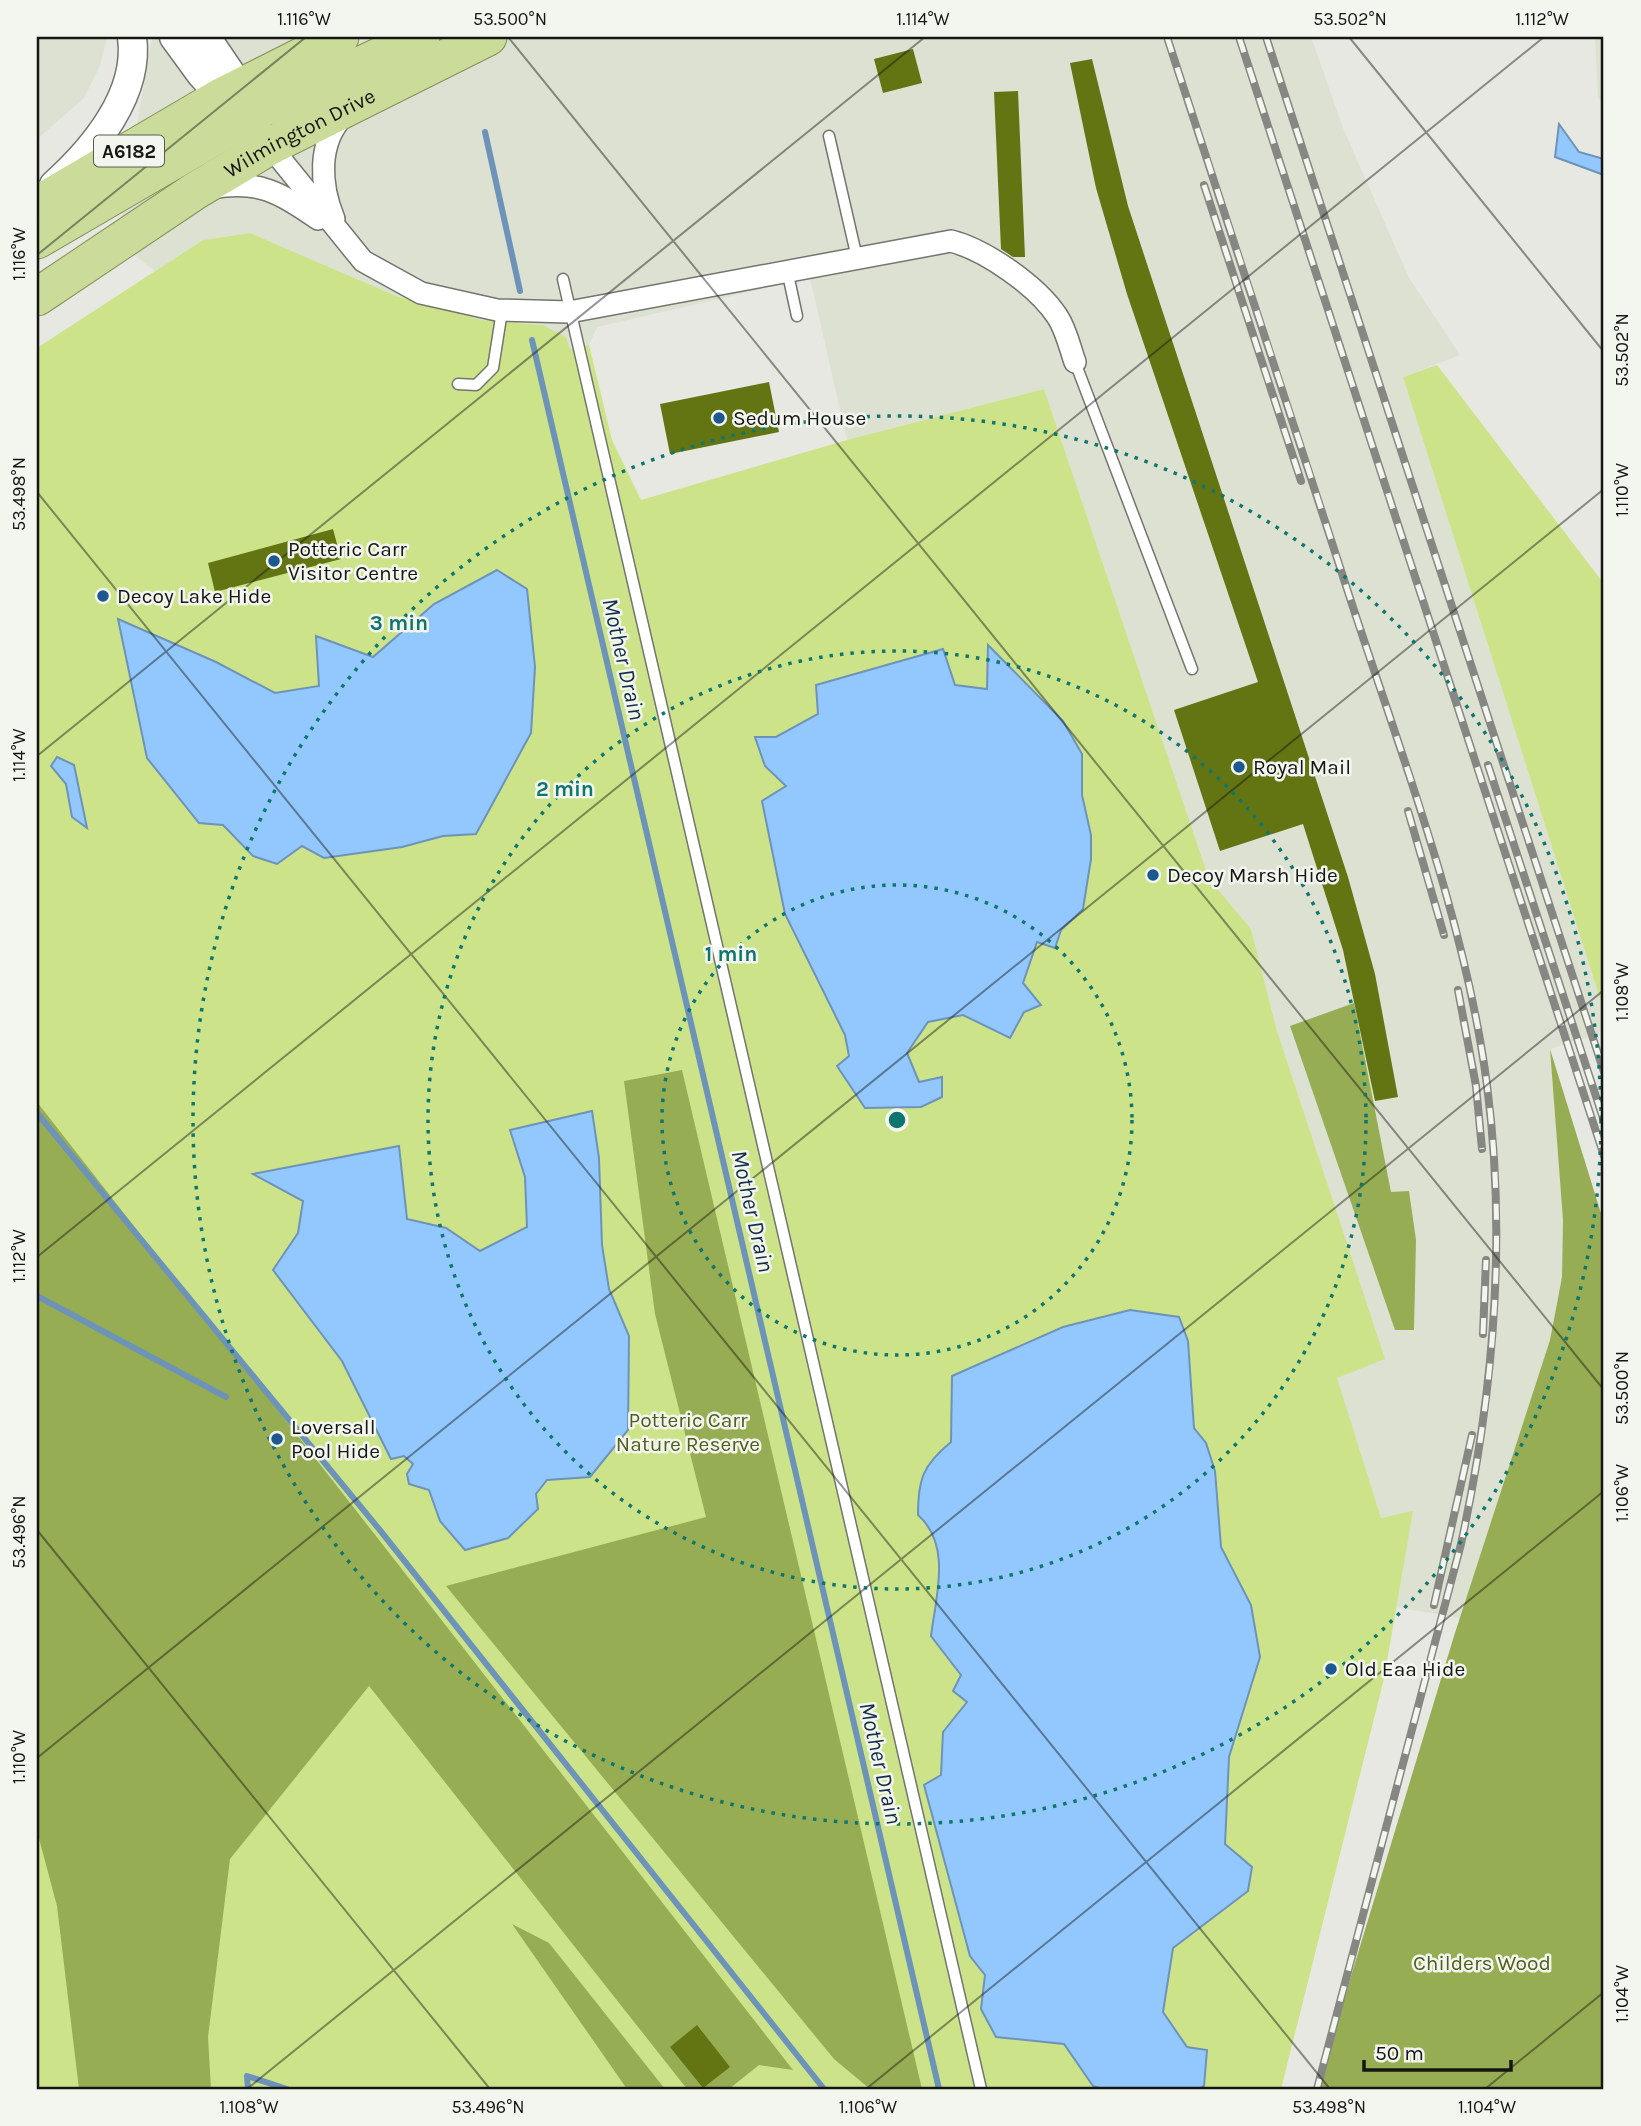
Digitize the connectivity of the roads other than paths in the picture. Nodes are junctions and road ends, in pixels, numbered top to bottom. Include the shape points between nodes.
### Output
1 (132, 37) edge
2 (174, 37) edge
3 (206, 37) edge
4 (340, 37) edge
5 (421, 37) edge
6 (488, 37) edge
7 (239, 97) junction
8 (361, 98) junction
9 (829, 136) dead end
10 (270, 146) junction
11 (195, 191) junction
12 (37, 203) edge
13 (340, 234) junction
14 (37, 240) edge
15 (857, 258) junction
16 (787, 270) junction
17 (563, 279) dead end
18 (37, 297) edge
19 (502, 311) junction
20 (569, 312) junction
21 (797, 316) dead end
22 (1075, 362) joint
23 (458, 384) dead end
24 (1192, 669) dead end
25 (981, 2089) edge

1 - 12 street via 128,82 112,119
2 - 7 street
3 - 7 street
4 - 7 highway, A6182
5 - 7 highway via 276,105
6 - 8 highway, Wilmington Drive
7 - 10 street
7 - 12 highway, A6182
8 - 10 highway, Wilmington Drive
8 - 13 street via 335,124 326,144 327,202
9 - 15 lane
10 - 11 highway, Wilmington Drive
10 - 13 street
10 - 14 highway via 247,132 224,131
11 - 13 street via 252,184 275,191
11 - 18 highway, Wilmington Drive
13 - 19 street via 363,261 421,293
15 - 16 street
15 - 22 street via 951,241 970,246 1035,290 1059,318
16 - 20 street
16 - 21 lane
17 - 20 lane
19 - 20 street
19 - 23 lane via 493,368 476,385
20 - 25 lane
22 - 24 lane

